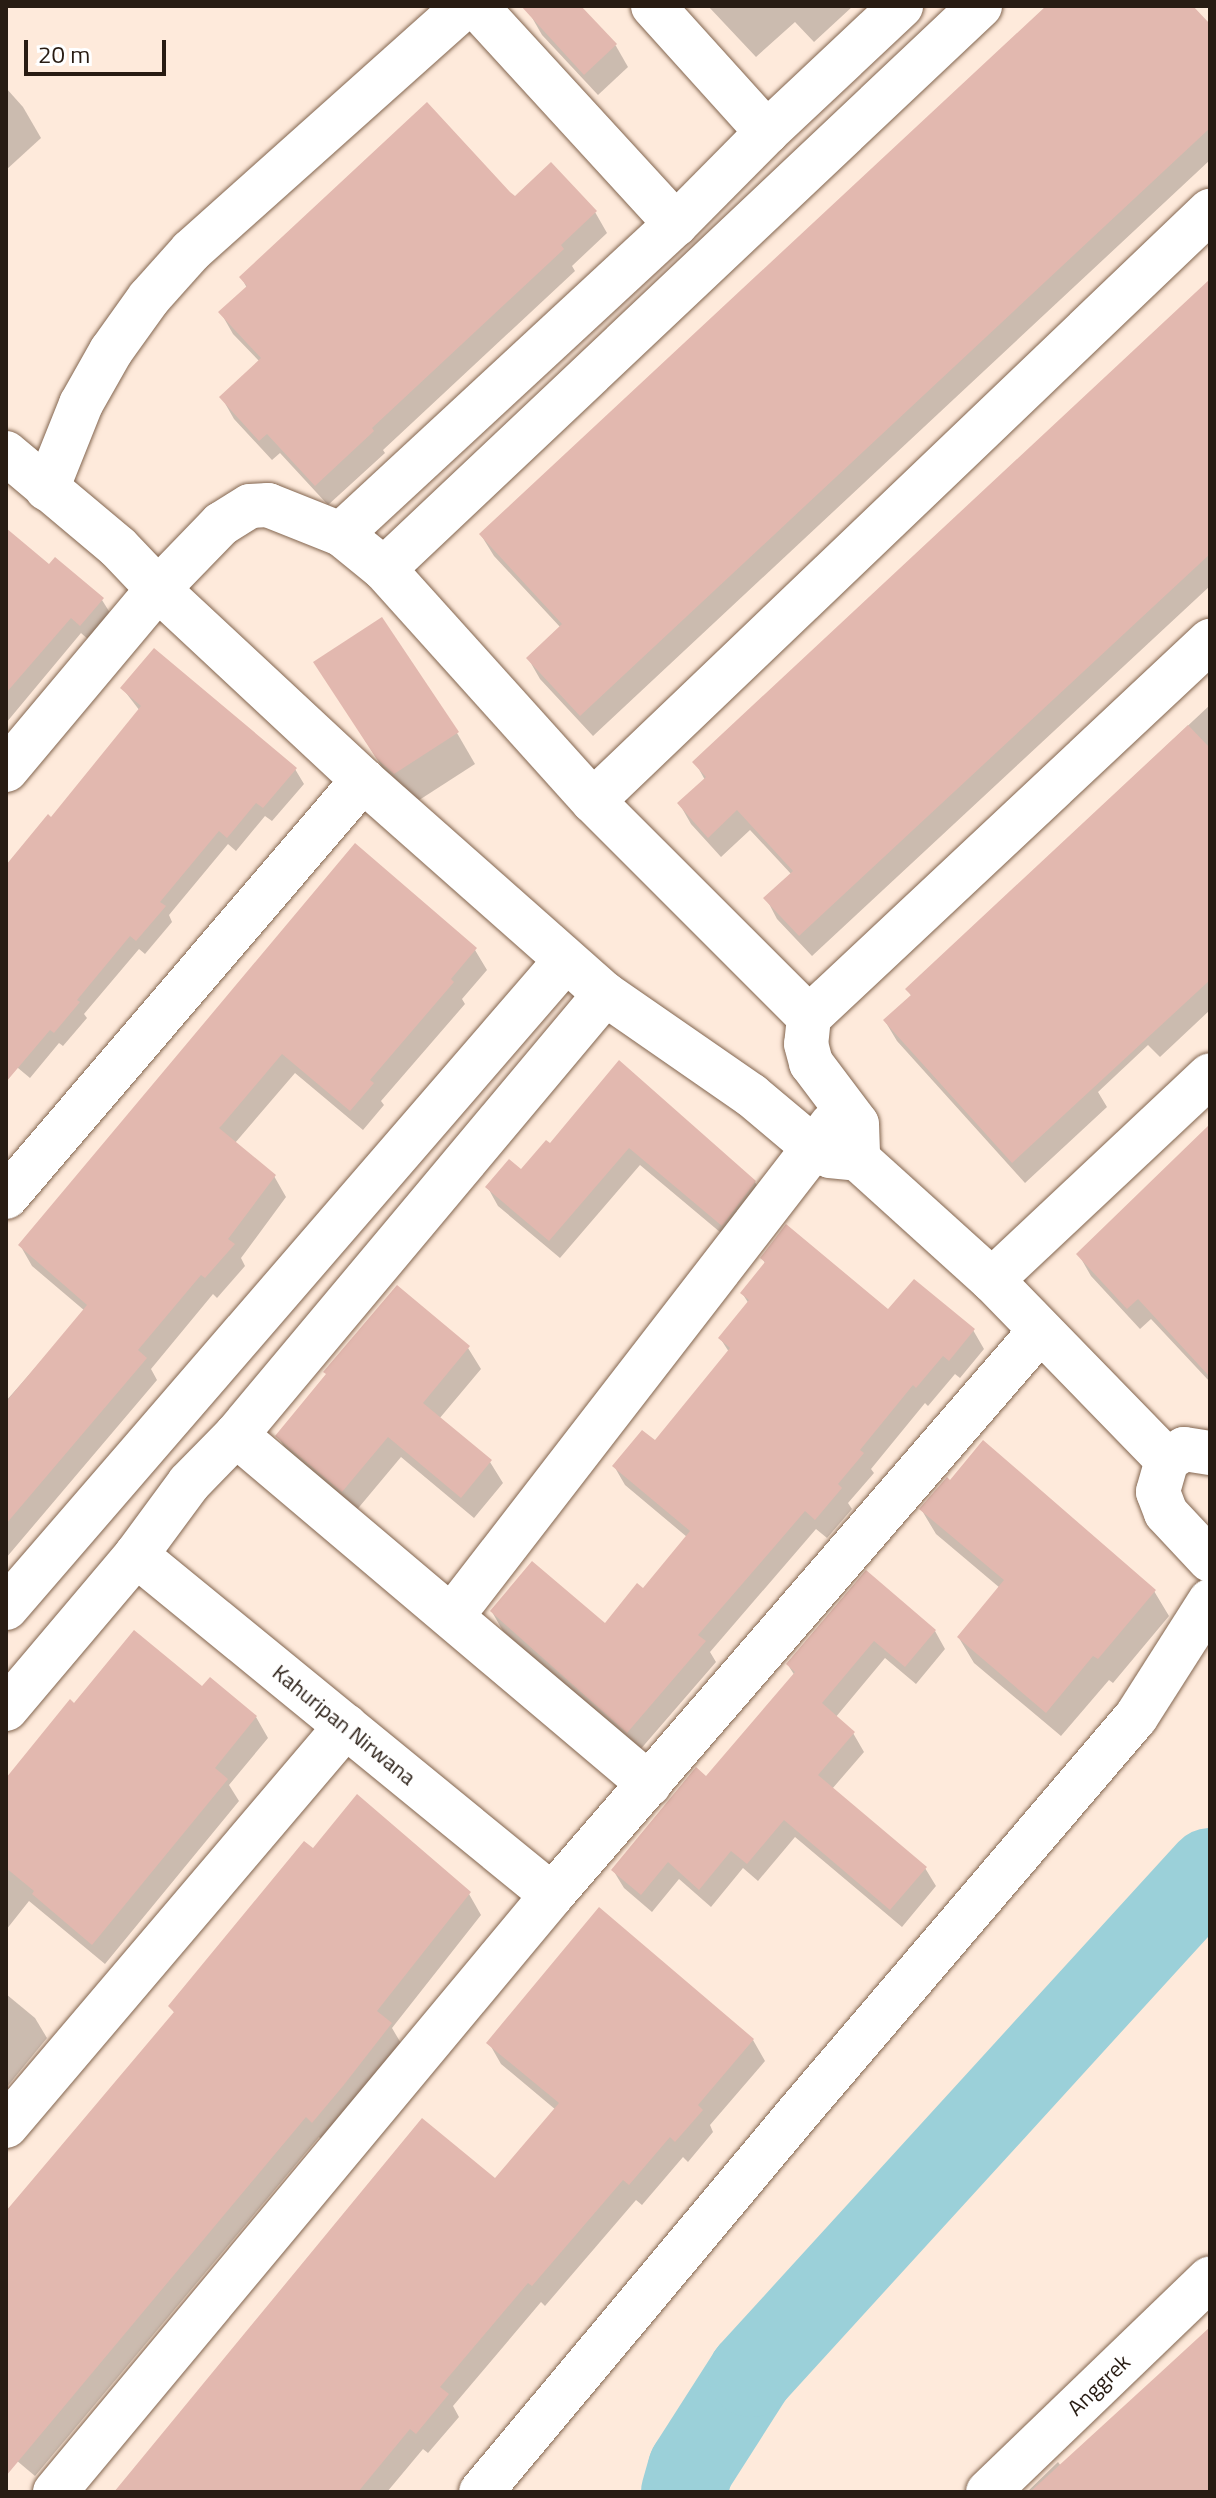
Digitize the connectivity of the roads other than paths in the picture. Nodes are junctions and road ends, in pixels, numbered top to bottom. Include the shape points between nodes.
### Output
1 (465, 6) edge
2 (476, 6) edge
3 (653, 6) edge
4 (901, 6) edge
5 (980, 6) edge
6 (767, 132) junction
7 (713, 188) junction
8 (1210, 211) edge
9 (748, 222) junction
10 (676, 224) junction
11 (6, 453) edge
12 (47, 489) junction
13 (341, 534) junction
14 (384, 569) junction
15 (158, 589) junction
16 (1210, 641) edge
17 (6, 770) edge
18 (363, 780) junction
19 (593, 801) junction
20 (565, 961) junction
21 (605, 994) junction
22 (809, 1017) junction
23 (1210, 1075) edge
24 (844, 1111) junction
25 (813, 1147) junction
26 (858, 1159) junction
27 (6, 1197) edge
28 (992, 1280) junction
29 (1040, 1331) junction
30 (236, 1435) junction
31 (1210, 1453) edge
32 (137, 1454) junction
33 (1167, 1460) junction
34 (189, 1483) junction
35 (136, 1555) junction
36 (1210, 1560) edge
37 (1210, 1601) edge
38 (6, 1608) edge
39 (452, 1616) junction
40 (6, 1709) edge
41 (346, 1726) junction
42 (649, 1784) junction
43 (552, 1895) junction
44 (6, 2126) edge
45 (1210, 2278) edge
46 (55, 2492) edge
47 (481, 2492) edge
48 (988, 2492) edge

1 - 12 street via 191,251 149,298 81,404
2 - 10 street
3 - 6 street
4 - 6 street
5 - 9 street
6 - 7 street
7 - 9 street
7 - 10 street
8 - 19 street
9 - 14 street
10 - 13 street
11 - 12 street
12 - 15 street via 118,547
13 - 14 street
13 - 15 street via 284,509 250,506 221,524
14 - 19 street
15 - 17 street
15 - 18 street
16 - 22 street
18 - 20 street
18 - 27 street
19 - 22 street
20 - 21 street
20 - 32 street
21 - 25 street via 751,1095
21 - 30 street
22 - 24 street via 806,1044 811,1063
23 - 28 street
24 - 25 street
24 - 26 street via 857,1124
25 - 26 street via 830,1156
25 - 39 street
26 - 28 street
28 - 29 street
29 - 33 street
29 - 42 street
30 - 34 street
30 - 39 street
31 - 33 street via 1184,1449
32 - 34 street
32 - 38 street
33 - 36 street via 1158,1492 1166,1513
34 - 35 street
35 - 40 street
35 - 41 street, Kahuripan Nirwana
37 - 47 street via 1136,1717
39 - 42 street
41 - 43 street, Kahuripan Nirwana
41 - 44 street
42 - 43 street
43 - 46 street
45 - 48 street, Anggrek

